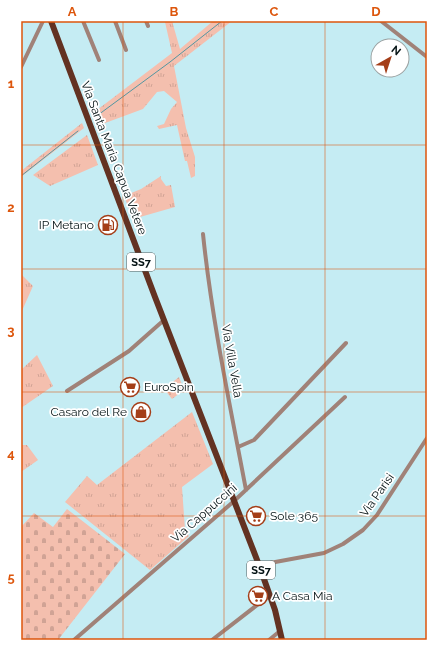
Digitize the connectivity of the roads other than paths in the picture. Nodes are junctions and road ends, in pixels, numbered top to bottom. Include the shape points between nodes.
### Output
1 (43, 21) edge
2 (51, 21) edge
3 (84, 21) edge
4 (115, 21) edge
5 (146, 21) edge
6 (381, 21) edge
7 (148, 26) dead end
8 (126, 50) dead end
9 (427, 57) edge
10 (99, 60) dead end
11 (21, 67) edge
12 (203, 234) dead end
13 (164, 320) junction
14 (346, 342) dead end
15 (67, 391) dead end
16 (345, 397) dead end
17 (427, 438) edge
18 (238, 447) junction
19 (246, 490) junction
20 (233, 502) junction
21 (259, 565) junction
22 (270, 595) junction
23 (280, 631) junction
24 (74, 640) edge
25 (212, 640) edge
26 (269, 640) edge
27 (282, 640) edge

1 - 11 street
2 - 13 main road, Via Santa Maria Capua Vetere / SS7
3 - 10 street
4 - 8 street
5 - 7 street
6 - 9 street
12 - 18 street, Via Villa Vella via 220,355
13 - 15 street via 129,351
13 - 20 main road, Via Santa Maria Capua Vetere / SS7
14 - 18 street via 254,440
16 - 19 street, Via Cappuccini
17 - 21 street, Via Parisi via 377,515 363,530 343,544 324,552
18 - 19 street, Via Villa Vella
19 - 20 street, Via Cappuccini
20 - 21 main road, Via Santa Maria Capua Vetere / SS7
20 - 24 street, Via Cappuccini
21 - 22 main road, Via Santa Maria Capua Vetere / SS7
22 - 23 main road, Via Santa Maria Capua Vetere / SS7
22 - 25 street
23 - 26 street
23 - 27 main road, Via Santa Maria Capua Vetere / SS7

